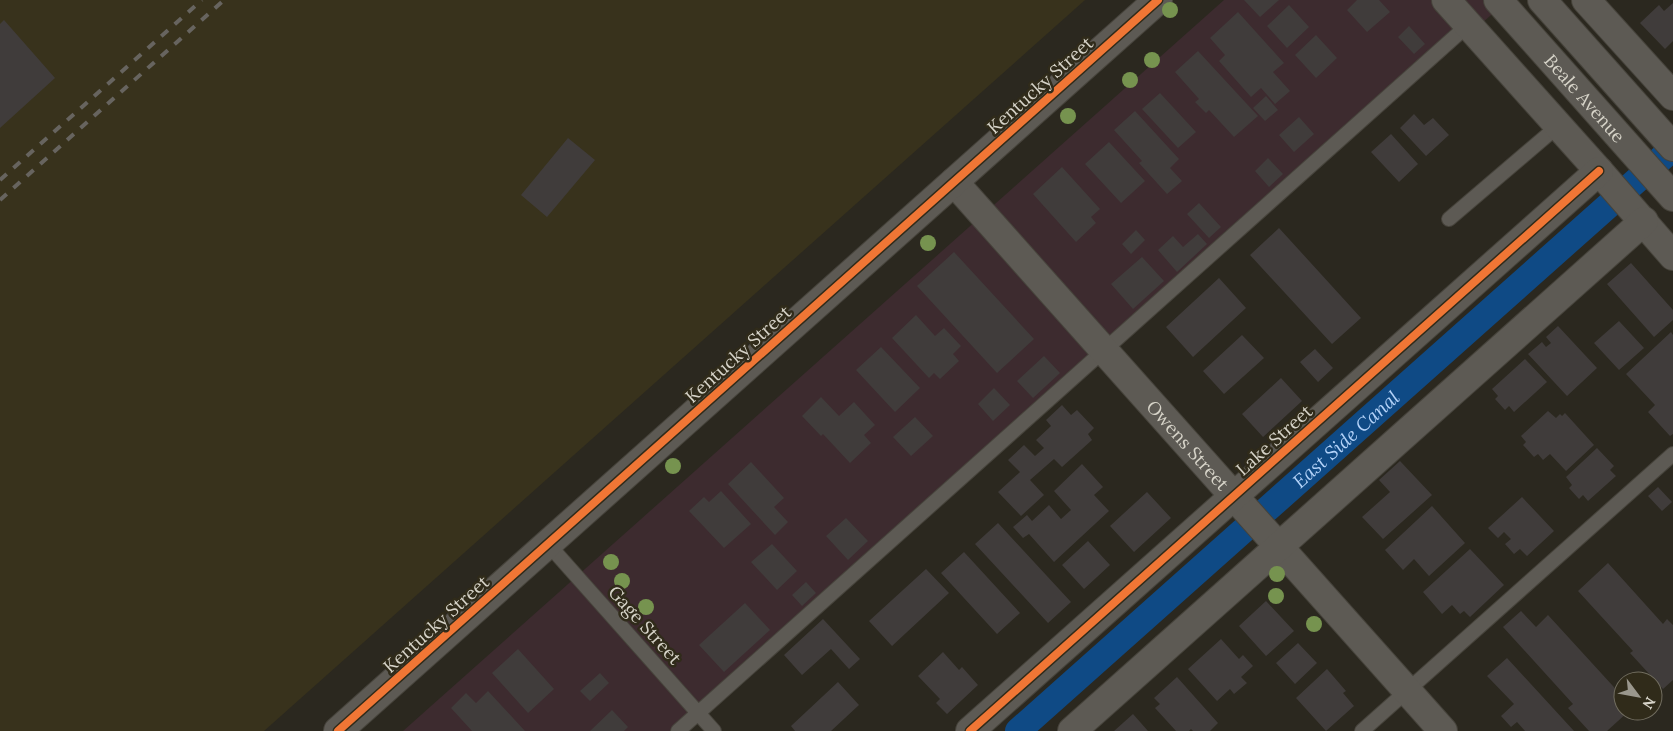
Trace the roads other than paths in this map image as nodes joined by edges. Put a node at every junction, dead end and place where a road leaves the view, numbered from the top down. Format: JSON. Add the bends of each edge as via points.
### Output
{"nodes":[{"id":1,"x":1158,"y":0,"type":"edge"},
{"id":2,"x":1446,"y":0,"type":"edge"},
{"id":3,"x":1498,"y":0,"type":"edge"},
{"id":4,"x":1542,"y":0,"type":"edge"},
{"id":5,"x":1586,"y":0,"type":"edge"},
{"id":6,"x":1468,"y":25,"type":"junction"},
{"id":7,"x":1673,"y":96,"type":"edge"},
{"id":8,"x":1558,"y":126,"type":"junction"},
{"id":9,"x":1673,"y":147,"type":"edge"},
{"id":10,"x":1599,"y":171,"type":"junction"},
{"id":11,"x":954,"y":182,"type":"junction"},
{"id":12,"x":1673,"y":197,"type":"edge"},
{"id":13,"x":1449,"y":219,"type":"dead end"},
{"id":14,"x":1644,"y":221,"type":"junction"},
{"id":15,"x":1673,"y":256,"type":"edge"},
{"id":16,"x":1103,"y":350,"type":"junction"},
{"id":17,"x":1673,"y":454,"type":"edge"},
{"id":18,"x":1233,"y":496,"type":"junction"},
{"id":19,"x":548,"y":544,"type":"junction"},
{"id":20,"x":1279,"y":547,"type":"junction"},
{"id":21,"x":1407,"y":691,"type":"junction"},
{"id":22,"x":698,"y":713,"type":"junction"},
{"id":23,"x":338,"y":731,"type":"edge"},
{"id":24,"x":678,"y":731,"type":"edge"},
{"id":25,"x":714,"y":731,"type":"edge"},
{"id":26,"x":970,"y":731,"type":"edge"},
{"id":27,"x":1072,"y":731,"type":"edge"},
{"id":28,"x":1362,"y":731,"type":"edge"},
{"id":29,"x":1443,"y":731,"type":"edge"}],
"edges":[{"from":1,"to":11,"type":"street","name":"Kentucky Street"},
{"from":2,"to":6,"type":"street"},
{"from":3,"to":12,"type":"street","name":"Beale Avenue"},
{"from":4,"to":9,"type":"street","name":"Beale Avenue"},
{"from":5,"to":7,"type":"street"},
{"from":6,"to":8,"type":"street"},
{"from":6,"to":16,"type":"lane"},
{"from":8,"to":10,"type":"street"},
{"from":8,"to":13,"type":"lane"},
{"from":10,"to":14,"type":"street"},
{"from":10,"to":18,"type":"street","name":"Lake Street"},
{"from":11,"to":16,"type":"street","name":"Owens Street"},
{"from":11,"to":19,"type":"street","name":"Kentucky Street"},
{"from":14,"to":15,"type":"street"},
{"from":14,"to":20,"type":"street"},
{"from":16,"to":18,"type":"street","name":"Owens Street"},
{"from":16,"to":22,"type":"lane"},
{"from":17,"to":21,"type":"lane"},
{"from":18,"to":20,"type":"street","name":"Owens Street"},
{"from":18,"to":26,"type":"street","name":"Lake Street"},
{"from":19,"to":22,"type":"lane","name":"Gage Street"},
{"from":19,"to":23,"type":"street","name":"Kentucky Street"},
{"from":20,"to":21,"type":"street","name":"Owens Street"},
{"from":20,"to":27,"type":"street"},
{"from":21,"to":28,"type":"lane"},
{"from":21,"to":29,"type":"street","name":"Owens Street"},
{"from":22,"to":24,"type":"lane"},
{"from":22,"to":25,"type":"lane","name":"Gage Street"}]}
